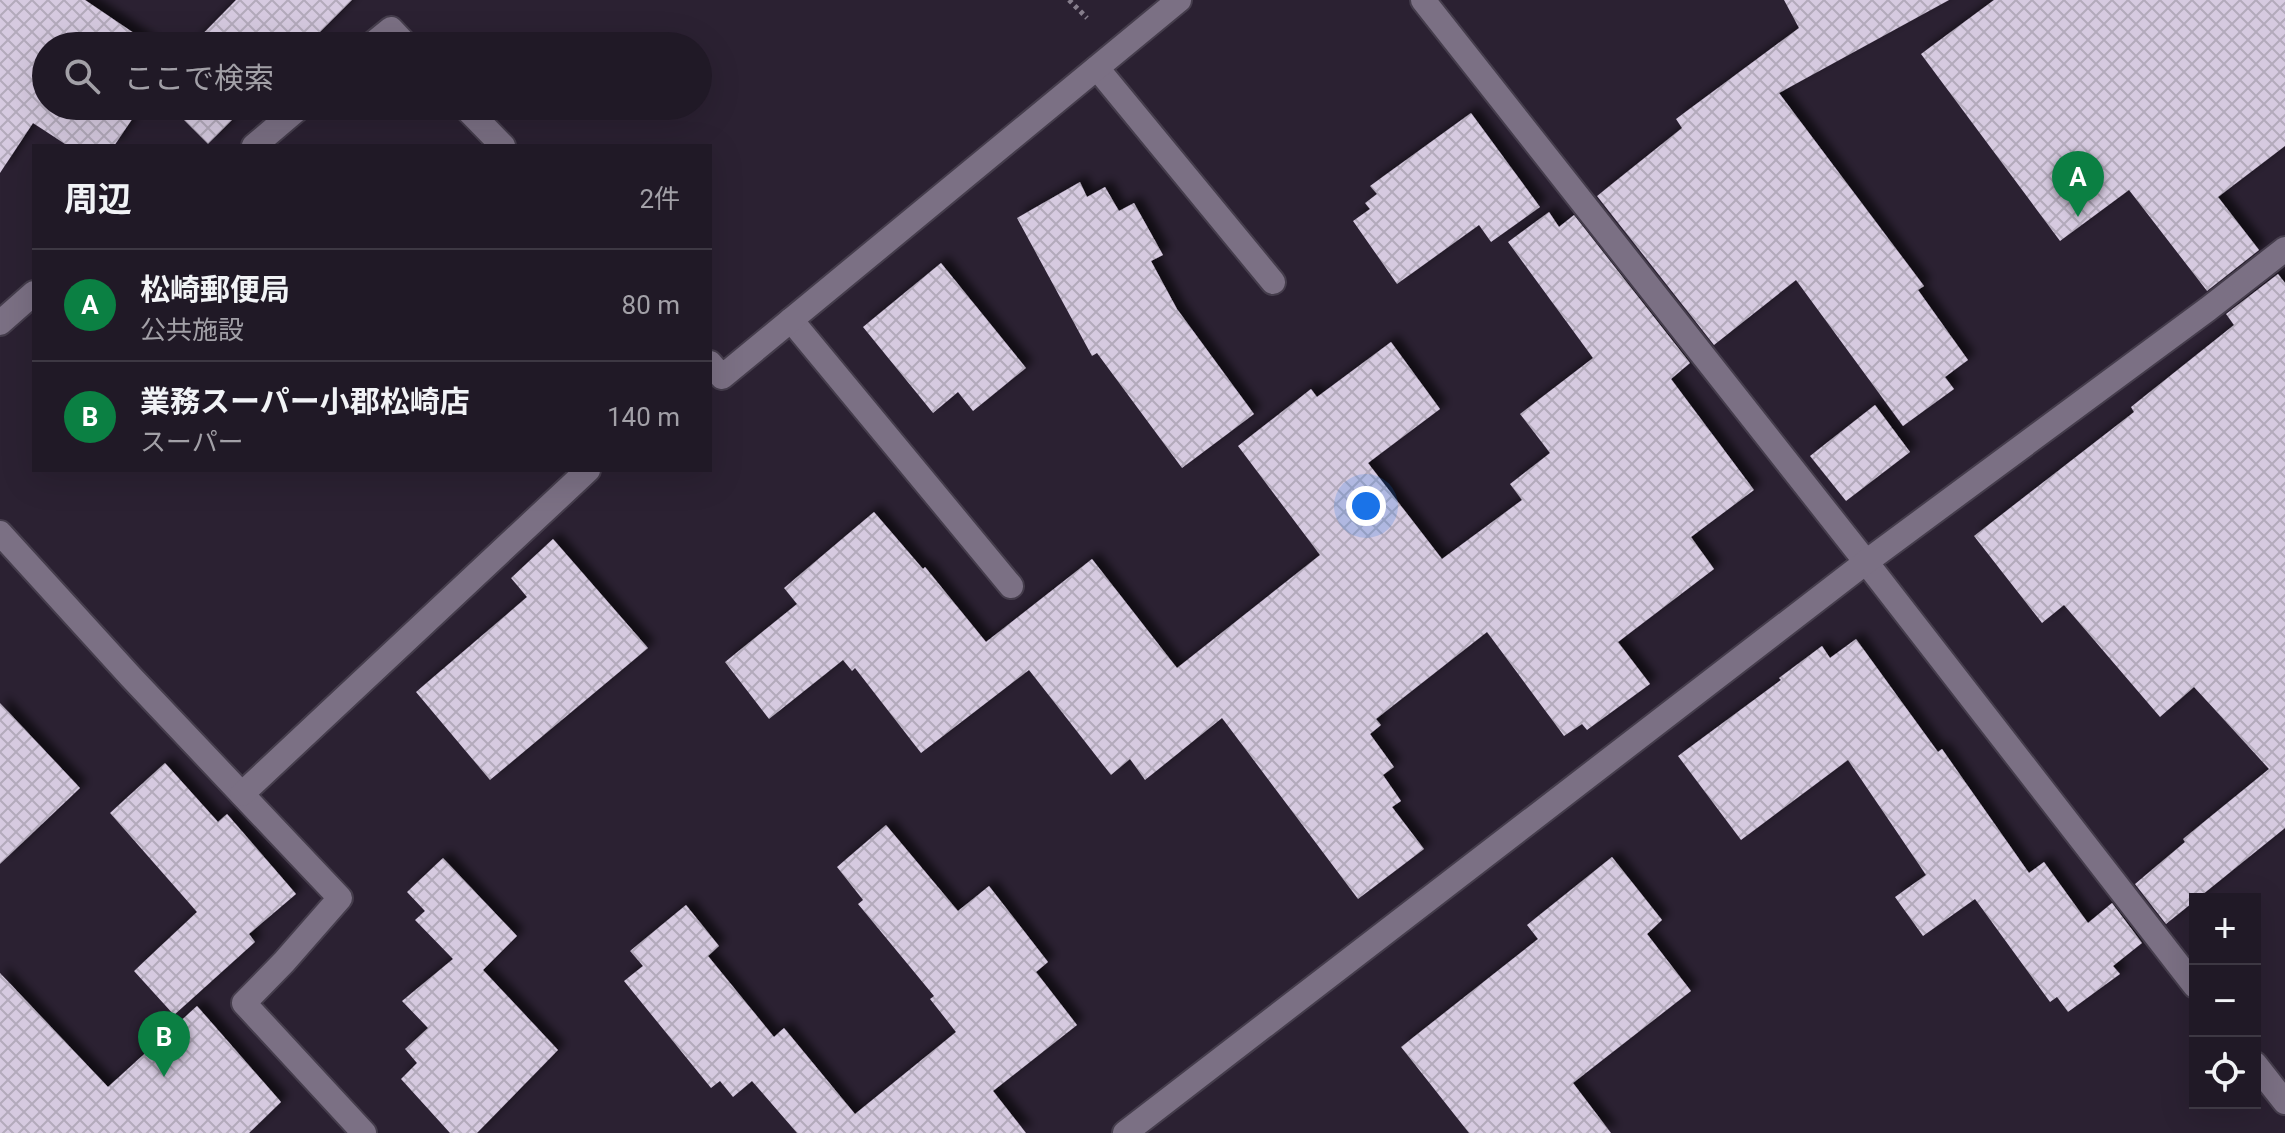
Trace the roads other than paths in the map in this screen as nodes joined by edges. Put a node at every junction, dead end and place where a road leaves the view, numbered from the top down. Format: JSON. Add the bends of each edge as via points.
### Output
{"nodes":[{"id":1,"x":1179,"y":0,"type":"edge"},
{"id":2,"x":1423,"y":0,"type":"edge"},
{"id":3,"x":1097,"y":68,"type":"junction"},
{"id":4,"x":285,"y":120,"type":"edge"},
{"id":5,"x":478,"y":120,"type":"edge"},
{"id":6,"x":256,"y":144,"type":"edge"},
{"id":7,"x":501,"y":144,"type":"edge"},
{"id":8,"x":2285,"y":249,"type":"edge"},
{"id":9,"x":1273,"y":282,"type":"dead end"},
{"id":10,"x":32,"y":295,"type":"edge"},
{"id":11,"x":791,"y":320,"type":"junction"},
{"id":12,"x":0,"y":323,"type":"edge"},
{"id":13,"x":712,"y":365,"type":"edge"},
{"id":14,"x":586,"y":472,"type":"edge"},
{"id":15,"x":0,"y":533,"type":"edge"},
{"id":16,"x":1866,"y":562,"type":"junction"},
{"id":17,"x":1011,"y":586,"type":"dead end"},
{"id":18,"x":242,"y":794,"type":"junction"},
{"id":19,"x":2189,"y":978,"type":"edge"},
{"id":20,"x":2261,"y":1072,"type":"edge"},
{"id":21,"x":2285,"y":1102,"type":"edge"},
{"id":22,"x":364,"y":1133,"type":"edge"},
{"id":23,"x":1125,"y":1133,"type":"edge"}],
"edges":[{"from":1,"to":3,"type":"street"},
{"from":2,"to":16,"type":"street"},
{"from":3,"to":9,"type":"street"},
{"from":3,"to":11,"type":"street"},
{"from":4,"to":6,"type":"street"},
{"from":5,"to":7,"type":"street"},
{"from":8,"to":16,"type":"street"},
{"from":10,"to":12,"type":"street"},
{"from":11,"to":13,"type":"street","via":[[722,377]]},
{"from":11,"to":17,"type":"street"},
{"from":14,"to":18,"type":"street"},
{"from":15,"to":18,"type":"street"},
{"from":16,"to":19,"type":"street"},
{"from":16,"to":23,"type":"street"},
{"from":18,"to":22,"type":"street","via":[[340,898],[244,1003]]},
{"from":20,"to":21,"type":"street"}]}
